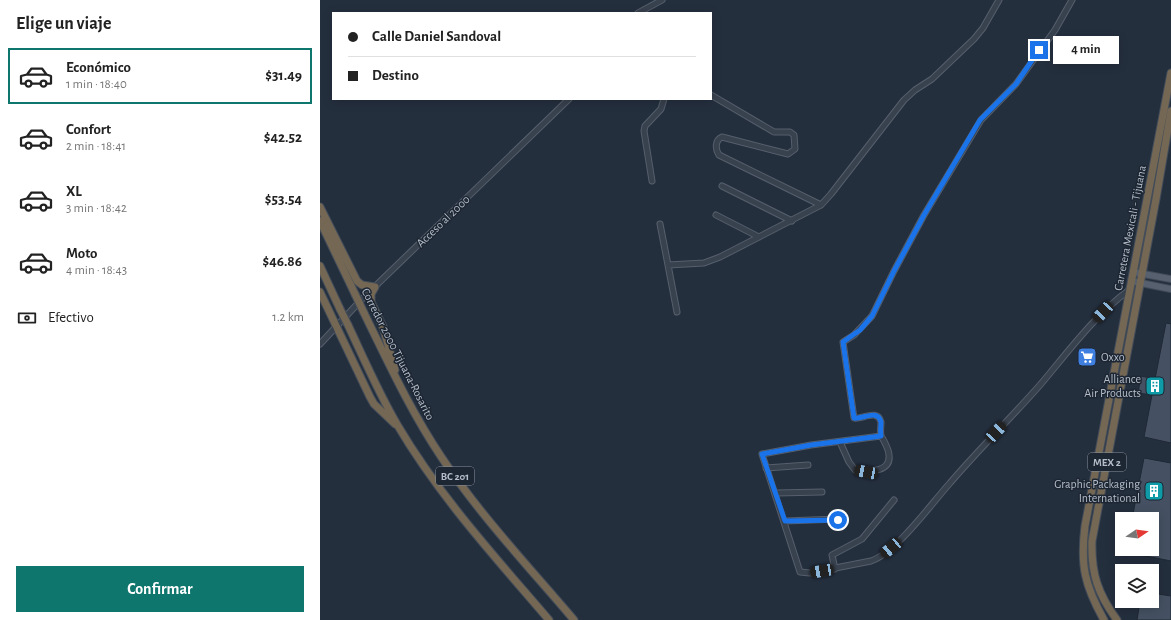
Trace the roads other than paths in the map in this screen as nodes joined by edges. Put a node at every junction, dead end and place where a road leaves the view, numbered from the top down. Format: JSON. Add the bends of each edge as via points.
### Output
{"nodes":[{"id":1,"x":662,"y":0,"type":"edge"},
{"id":2,"x":999,"y":0,"type":"edge"},
{"id":3,"x":1072,"y":0,"type":"edge"},
{"id":4,"x":640,"y":12,"type":"edge"},
{"id":5,"x":1171,"y":73,"type":"edge"},
{"id":6,"x":712,"y":96,"type":"edge"},
{"id":7,"x":568,"y":100,"type":"edge"},
{"id":8,"x":664,"y":100,"type":"edge"},
{"id":9,"x":1171,"y":111,"type":"edge"},
{"id":10,"x":652,"y":181,"type":"dead end"},
{"id":11,"x":722,"y":186,"type":"dead end"},
{"id":12,"x":821,"y":205,"type":"junction"},
{"id":13,"x":320,"y":207,"type":"edge"},
{"id":14,"x":716,"y":215,"type":"dead end"},
{"id":15,"x":320,"y":221,"type":"edge"},
{"id":16,"x":792,"y":221,"type":"junction"},
{"id":17,"x":660,"y":224,"type":"dead end"},
{"id":18,"x":759,"y":238,"type":"junction"},
{"id":19,"x":668,"y":264,"type":"junction"},
{"id":20,"x":320,"y":266,"type":"edge"},
{"id":21,"x":1133,"y":272,"type":"junction"},
{"id":22,"x":1142,"y":274,"type":"junction"},
{"id":23,"x":1171,"y":279,"type":"edge"},
{"id":24,"x":1131,"y":281,"type":"junction"},
{"id":25,"x":1140,"y":283,"type":"junction"},
{"id":26,"x":375,"y":287,"type":"junction"},
{"id":27,"x":1171,"y":289,"type":"edge"},
{"id":28,"x":1129,"y":290,"type":"junction"},
{"id":29,"x":320,"y":292,"type":"edge"},
{"id":30,"x":677,"y":312,"type":"dead end"},
{"id":31,"x":336,"y":326,"type":"junction"},
{"id":32,"x":320,"y":344,"type":"edge"},
{"id":33,"x":396,"y":378,"type":"junction"},
{"id":34,"x":398,"y":426,"type":"junction"},
{"id":35,"x":881,"y":436,"type":"junction"},
{"id":36,"x":840,"y":442,"type":"junction"},
{"id":37,"x":808,"y":465,"type":"dead end"},
{"id":38,"x":766,"y":468,"type":"junction"},
{"id":39,"x":822,"y":492,"type":"dead end"},
{"id":40,"x":776,"y":493,"type":"junction"},
{"id":41,"x":894,"y":500,"type":"dead end"},
{"id":42,"x":838,"y":520,"type":"dead end"},
{"id":43,"x":785,"y":521,"type":"junction"},
{"id":44,"x":835,"y":569,"type":"junction"},
{"id":45,"x":549,"y":620,"type":"edge"},
{"id":46,"x":574,"y":620,"type":"edge"},
{"id":47,"x":1104,"y":620,"type":"edge"},
{"id":48,"x":1117,"y":620,"type":"edge"}],
"edges":[{"from":1,"to":4,"type":"street"},
{"from":2,"to":12,"type":"street","via":[[978,34],[936,75],[904,100]]},
{"from":3,"to":35,"type":"street","via":[[1055,30],[1016,84],[980,120],[924,215],[872,316],[854,335],[843,342],[854,418],[871,414],[880,419]]},
{"from":5,"to":21,"type":"highway","name":"Carretera Mexicali - Tijuana","number":"MEX 2"},
{"from":6,"to":12,"type":"street","via":[[774,132],[790,132],[794,135],[795,149],[788,154],[722,137],[717,141],[719,155]]},
{"from":7,"to":26,"type":"street","name":"Acceso al 2000"},
{"from":8,"to":10,"type":"street","via":[[661,109],[644,131]]},
{"from":9,"to":22,"type":"highway","name":"Carretera Mexicali - Tijuana","number":"MEX 2"},
{"from":11,"to":16,"type":"street"},
{"from":12,"to":16,"type":"street"},
{"from":13,"to":26,"type":"highway","via":[[357,280],[362,285]]},
{"from":14,"to":18,"type":"street"},
{"from":15,"to":33,"type":"highway","name":"Corredor 2000 Tijuana-Rosarito","number":"BC 201","bridge":true},
{"from":16,"to":18,"type":"street"},
{"from":17,"to":19,"type":"street"},
{"from":18,"to":19,"type":"street","via":[[710,261]]},
{"from":19,"to":30,"type":"street"},
{"from":20,"to":34,"type":"highway","number":"BC 201","bridge":true},
{"from":21,"to":22,"type":"main road"},
{"from":21,"to":24,"type":"highway","name":"Carretera Mexicali - Tijuana","number":"MEX 2"},
{"from":22,"to":23,"type":"main road"},
{"from":22,"to":25,"type":"highway","name":"Carretera Mexicali - Tijuana","number":"MEX 2"},
{"from":24,"to":25,"type":"main road"},
{"from":24,"to":28,"type":"highway","name":"Carretera Mexicali - Tijuana","number":"MEX 2"},
{"from":25,"to":27,"type":"main road"},
{"from":25,"to":48,"type":"highway","name":"Carretera Mexicali - Tijuana","number":"MEX 2","via":[[1092,541],[1094,573],[1108,607]]},
{"from":26,"to":31,"type":"street","name":"Acceso al 2000"},
{"from":26,"to":33,"type":"highway","via":[[371,294],[372,302],[383,326]]},
{"from":28,"to":44,"type":"street","via":[[1110,304],[1081,335],[1039,386],[891,548],[878,558]]},
{"from":28,"to":47,"type":"highway","name":"Carretera Mexicali - Tijuana","number":"MEX 2","via":[[1083,545],[1086,581],[1092,600]]},
{"from":29,"to":31,"type":"highway"},
{"from":31,"to":32,"type":"street","name":"Acceso al 2000"},
{"from":31,"to":34,"type":"highway","via":[[370,398],[383,414]]},
{"from":33,"to":46,"type":"highway","name":"Corredor 2000 Tijuana-Rosarito","number":"BC 201","via":[[417,418],[464,488]]},
{"from":34,"to":45,"type":"highway","number":"BC 201","via":[[458,513]]},
{"from":35,"to":36,"type":"street"},
{"from":35,"to":36,"type":"street","via":[[888,450],[888,462],[874,472],[855,470]]},
{"from":36,"to":38,"type":"street","via":[[763,453]]},
{"from":37,"to":38,"type":"street"},
{"from":38,"to":40,"type":"street"},
{"from":39,"to":40,"type":"street"},
{"from":40,"to":43,"type":"street"},
{"from":41,"to":44,"type":"street","via":[[862,539],[832,555]]},
{"from":42,"to":43,"type":"street"},
{"from":43,"to":44,"type":"street","via":[[802,573]]}]}
